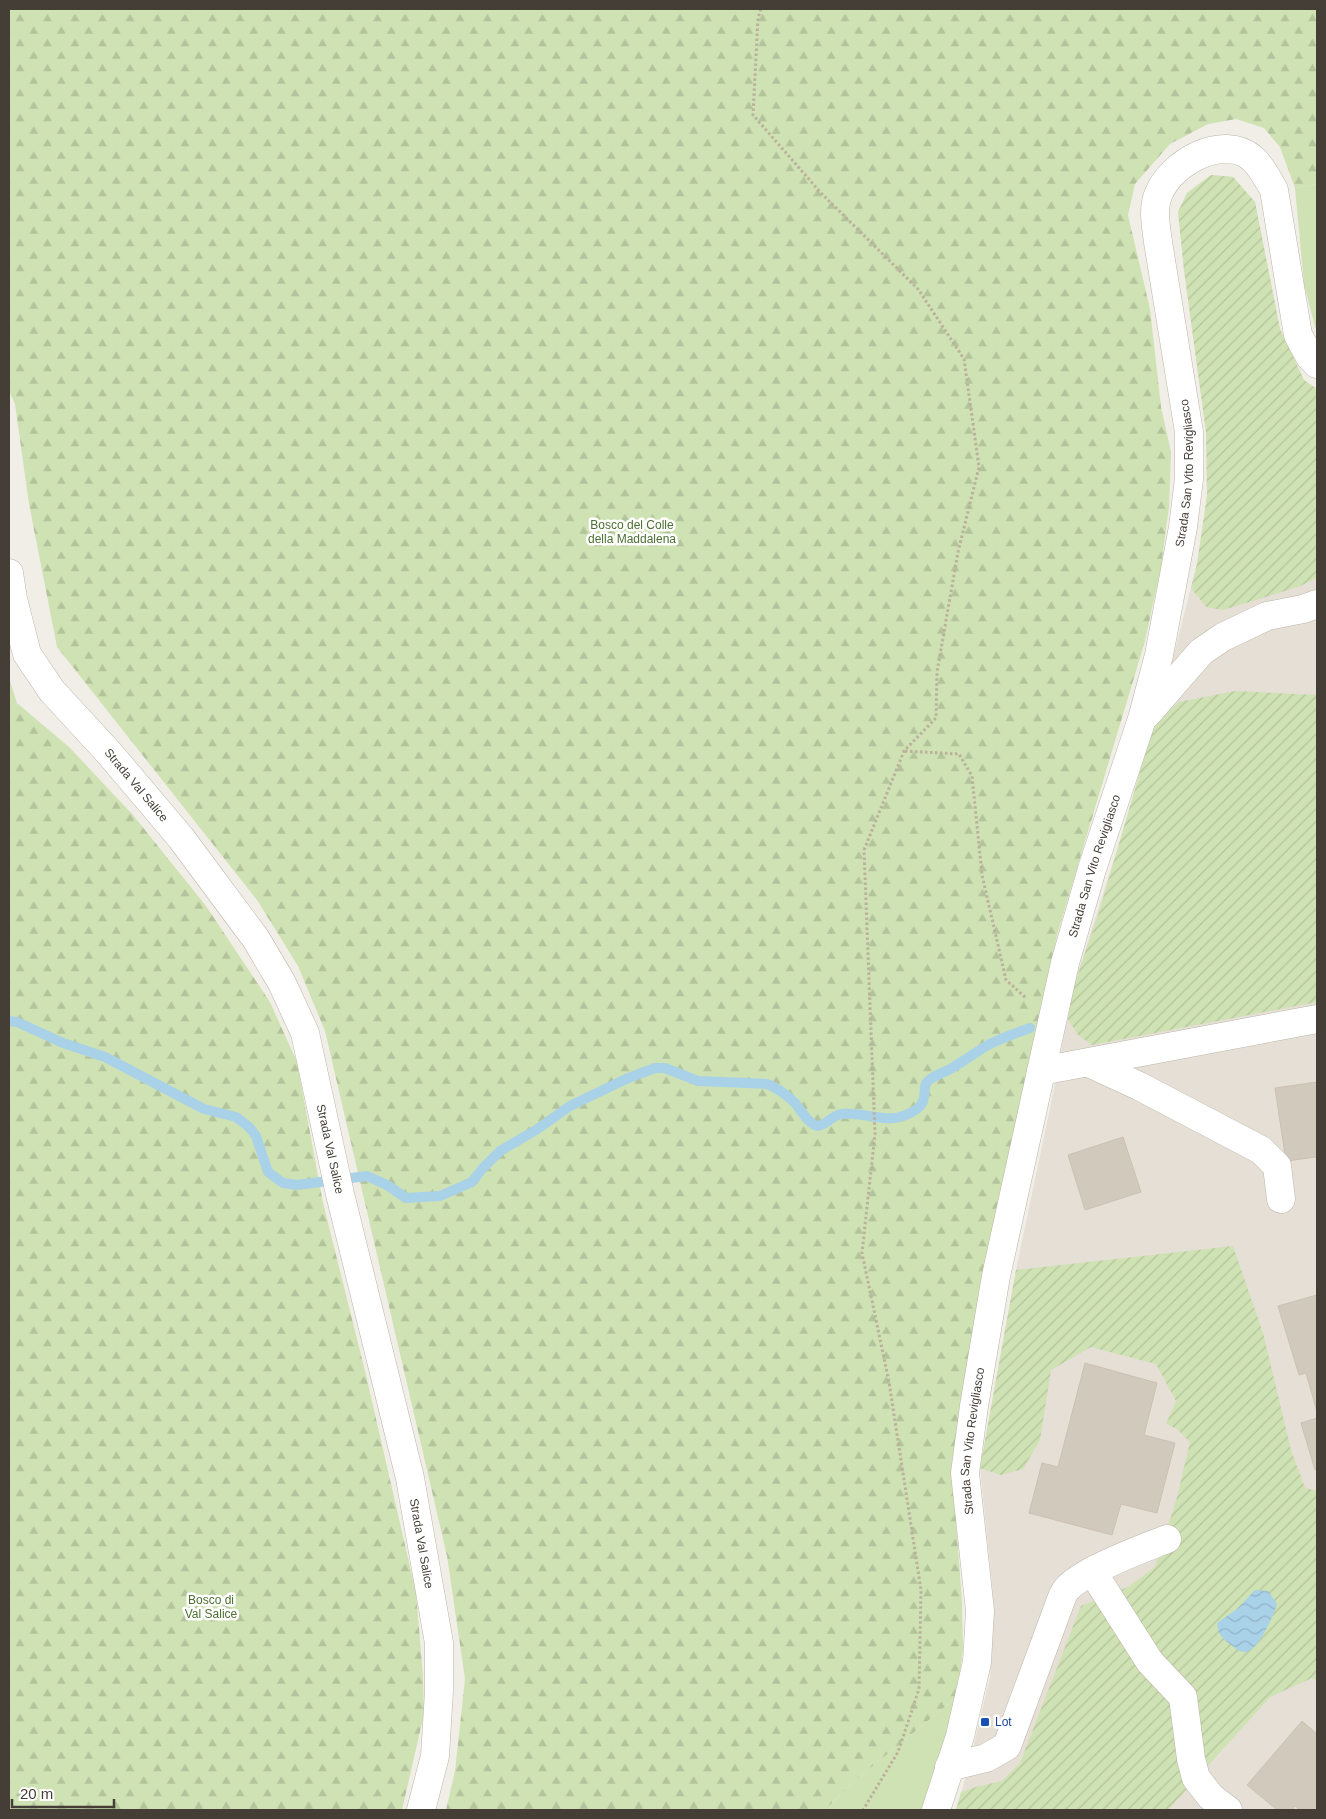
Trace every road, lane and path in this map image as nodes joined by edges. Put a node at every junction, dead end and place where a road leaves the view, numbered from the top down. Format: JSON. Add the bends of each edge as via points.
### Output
{"nodes":[{"id":1,"x":761,"y":9,"type":"edge"},
{"id":2,"x":1317,"y":364,"type":"edge"},
{"id":3,"x":9,"y":573,"type":"edge"},
{"id":4,"x":1317,"y":604,"type":"edge"},
{"id":5,"x":1142,"y":719,"type":"junction"},
{"id":6,"x":904,"y":751,"type":"junction"},
{"id":7,"x":1317,"y":1019,"type":"edge"},
{"id":8,"x":1052,"y":1020,"type":"junction"},
{"id":9,"x":1088,"y":1063,"type":"junction"},
{"id":10,"x":1041,"y":1071,"type":"junction"},
{"id":11,"x":1280,"y":1199,"type":"dead end"},
{"id":12,"x":1167,"y":1539,"type":"dead end"},
{"id":13,"x":1092,"y":1571,"type":"junction"},
{"id":14,"x":950,"y":1767,"type":"junction"},
{"id":15,"x":421,"y":1810,"type":"edge"},
{"id":16,"x":863,"y":1810,"type":"edge"},
{"id":17,"x":936,"y":1810,"type":"edge"},
{"id":18,"x":1228,"y":1810,"type":"edge"}],
"edges":[{"from":1,"to":6,"type":"path","via":[[753,115],[821,193],[918,289],[964,359],[979,467],[958,552],[937,672],[936,718]]},
{"from":2,"to":5,"type":"street","name":"Strada San Vito Revigliasco","via":[[1298,335],[1274,190],[1252,158],[1237,150],[1220,148],[1204,152],[1169,177],[1159,192],[1154,211],[1189,432],[1189,479],[1159,656]]},
{"from":3,"to":15,"type":"street","name":"Strada Val Salice","via":[[27,654],[47,684],[180,838],[256,939],[282,983],[305,1033],[340,1194],[410,1478],[438,1642],[440,1691],[435,1756]]},
{"from":4,"to":5,"type":"street","via":[[1267,616],[1223,637],[1202,652]]},
{"from":5,"to":8,"type":"street","name":"Strada San Vito Revigliasco","via":[[1092,869]]},
{"from":6,"to":8,"type":"path","via":[[959,754],[972,776],[982,875],[1006,980]]},
{"from":6,"to":16,"type":"path","via":[[864,850],[875,1134],[862,1253],[889,1382],[921,1590],[920,1670],[919,1689],[898,1752]]},
{"from":7,"to":9,"type":"street"},
{"from":8,"to":10,"type":"street","name":"Strada San Vito Revigliasco"},
{"from":9,"to":10,"type":"street"},
{"from":9,"to":11,"type":"street","via":[[1261,1150],[1277,1166]]},
{"from":10,"to":14,"type":"street","name":"Strada San Vito Revigliasco","via":[[996,1276],[972,1415],[965,1473],[980,1611],[977,1662]]},
{"from":12,"to":13,"type":"street"},
{"from":13,"to":14,"type":"street","via":[[1066,1590],[1007,1746],[986,1758]]},
{"from":13,"to":18,"type":"street","via":[[1150,1662],[1183,1697],[1196,1778],[1211,1798]]},
{"from":14,"to":17,"type":"street","name":"Strada San Vito Revigliasco"}]}
